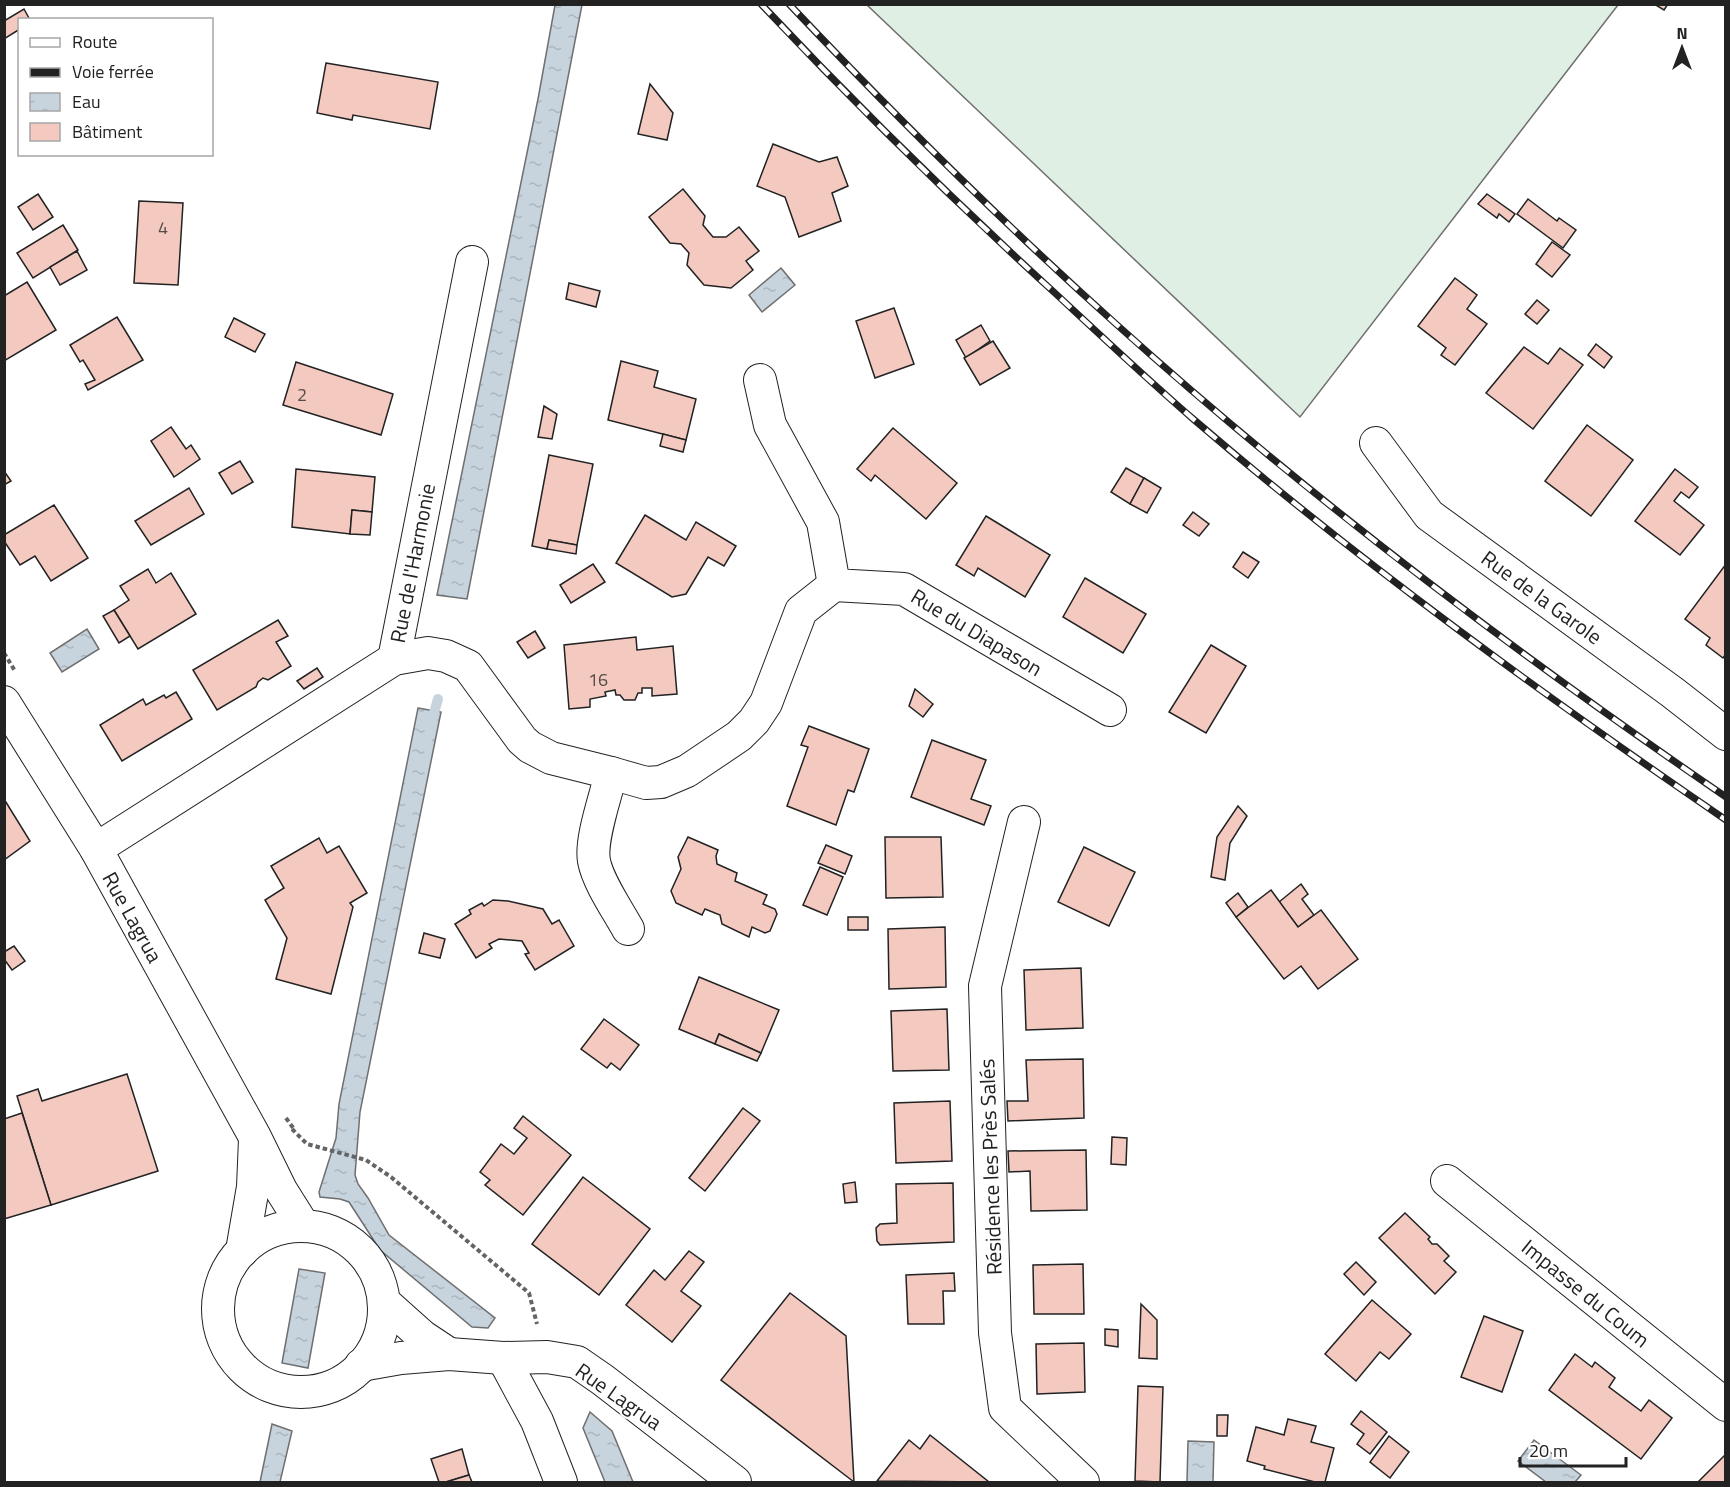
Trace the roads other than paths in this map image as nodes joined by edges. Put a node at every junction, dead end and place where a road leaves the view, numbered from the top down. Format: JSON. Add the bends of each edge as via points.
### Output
{"nodes":[{"id":1,"x":472,"y":262,"type":"dead end"},
{"id":2,"x":760,"y":380,"type":"dead end"},
{"id":3,"x":1376,"y":443,"type":"dead end"},
{"id":4,"x":834,"y":585,"type":"junction"},
{"id":5,"x":393,"y":659,"type":"junction"},
{"id":6,"x":4,"y":702,"type":"edge"},
{"id":7,"x":1110,"y":711,"type":"dead end"},
{"id":8,"x":1725,"y":734,"type":"edge"},
{"id":9,"x":611,"y":773,"type":"junction"},
{"id":10,"x":1024,"y":822,"type":"dead end"},
{"id":11,"x":96,"y":849,"type":"junction"},
{"id":12,"x":628,"y":929,"type":"dead end"},
{"id":13,"x":255,"y":1137,"type":"junction"},
{"id":14,"x":1447,"y":1181,"type":"dead end"},
{"id":15,"x":303,"y":1226,"type":"junction"},
{"id":16,"x":242,"y":1251,"type":"junction"},
{"id":17,"x":384,"y":1302,"type":"junction"},
{"id":18,"x":449,"y":1354,"type":"junction"},
{"id":19,"x":503,"y":1358,"type":"junction"},
{"id":20,"x":361,"y":1365,"type":"junction"},
{"id":21,"x":1725,"y":1405,"type":"edge"},
{"id":22,"x":561,"y":1482,"type":"edge"},
{"id":23,"x":735,"y":1482,"type":"edge"},
{"id":24,"x":1083,"y":1482,"type":"edge"}],
"edges":[{"from":1,"to":5,"type":"street","name":"Rue de l'Harmonie"},
{"from":2,"to":4,"type":"street","via":[[770,425],[823,522]]},
{"from":3,"to":8,"type":"street","name":"Rue de la Garole","via":[[1429,515]]},
{"from":4,"to":7,"type":"street","name":"Rue du Diapason","via":[[904,589]]},
{"from":4,"to":9,"type":"street","via":[[801,610],[766,703],[739,736],[687,771],[661,782],[646,783]]},
{"from":5,"to":9,"type":"street","via":[[428,653],[468,666],[530,747],[551,758]]},
{"from":5,"to":11,"type":"street","name":"Rue de l'Harmonie"},
{"from":6,"to":11,"type":"street","name":"Rue Lagrua"},
{"from":9,"to":12,"type":"street","via":[[594,861]]},
{"from":10,"to":24,"type":"street","name":"Résidence les Près Salés","via":[[985,986],[994,1333],[1005,1408]]},
{"from":11,"to":13,"type":"street","name":"Rue Lagrua"},
{"from":13,"to":15,"type":"street","name":"Rue Lagrua"},
{"from":13,"to":16,"type":"street","via":[[253,1187]]},
{"from":14,"to":21,"type":"street","name":"Impasse du Coum"},
{"from":15,"to":16,"type":"street","via":[[280,1228],[255,1239]]},
{"from":15,"to":17,"type":"street","via":[[339,1235],[363,1254],[380,1282]]},
{"from":16,"to":20,"type":"street","via":[[224,1275],[217,1306],[221,1336],[234,1361],[261,1384],[277,1390],[314,1392],[350,1378]]},
{"from":17,"to":18,"type":"street","name":"Rue Lagrua"},
{"from":17,"to":20,"type":"street","via":[[381,1332],[375,1348]]},
{"from":18,"to":19,"type":"street","name":"Rue Lagrua"},
{"from":18,"to":20,"type":"street","name":"Rue Lagrua"},
{"from":19,"to":22,"type":"street","via":[[537,1421]]},
{"from":19,"to":23,"type":"street","name":"Rue Lagrua","via":[[547,1357],[577,1362]]}]}
